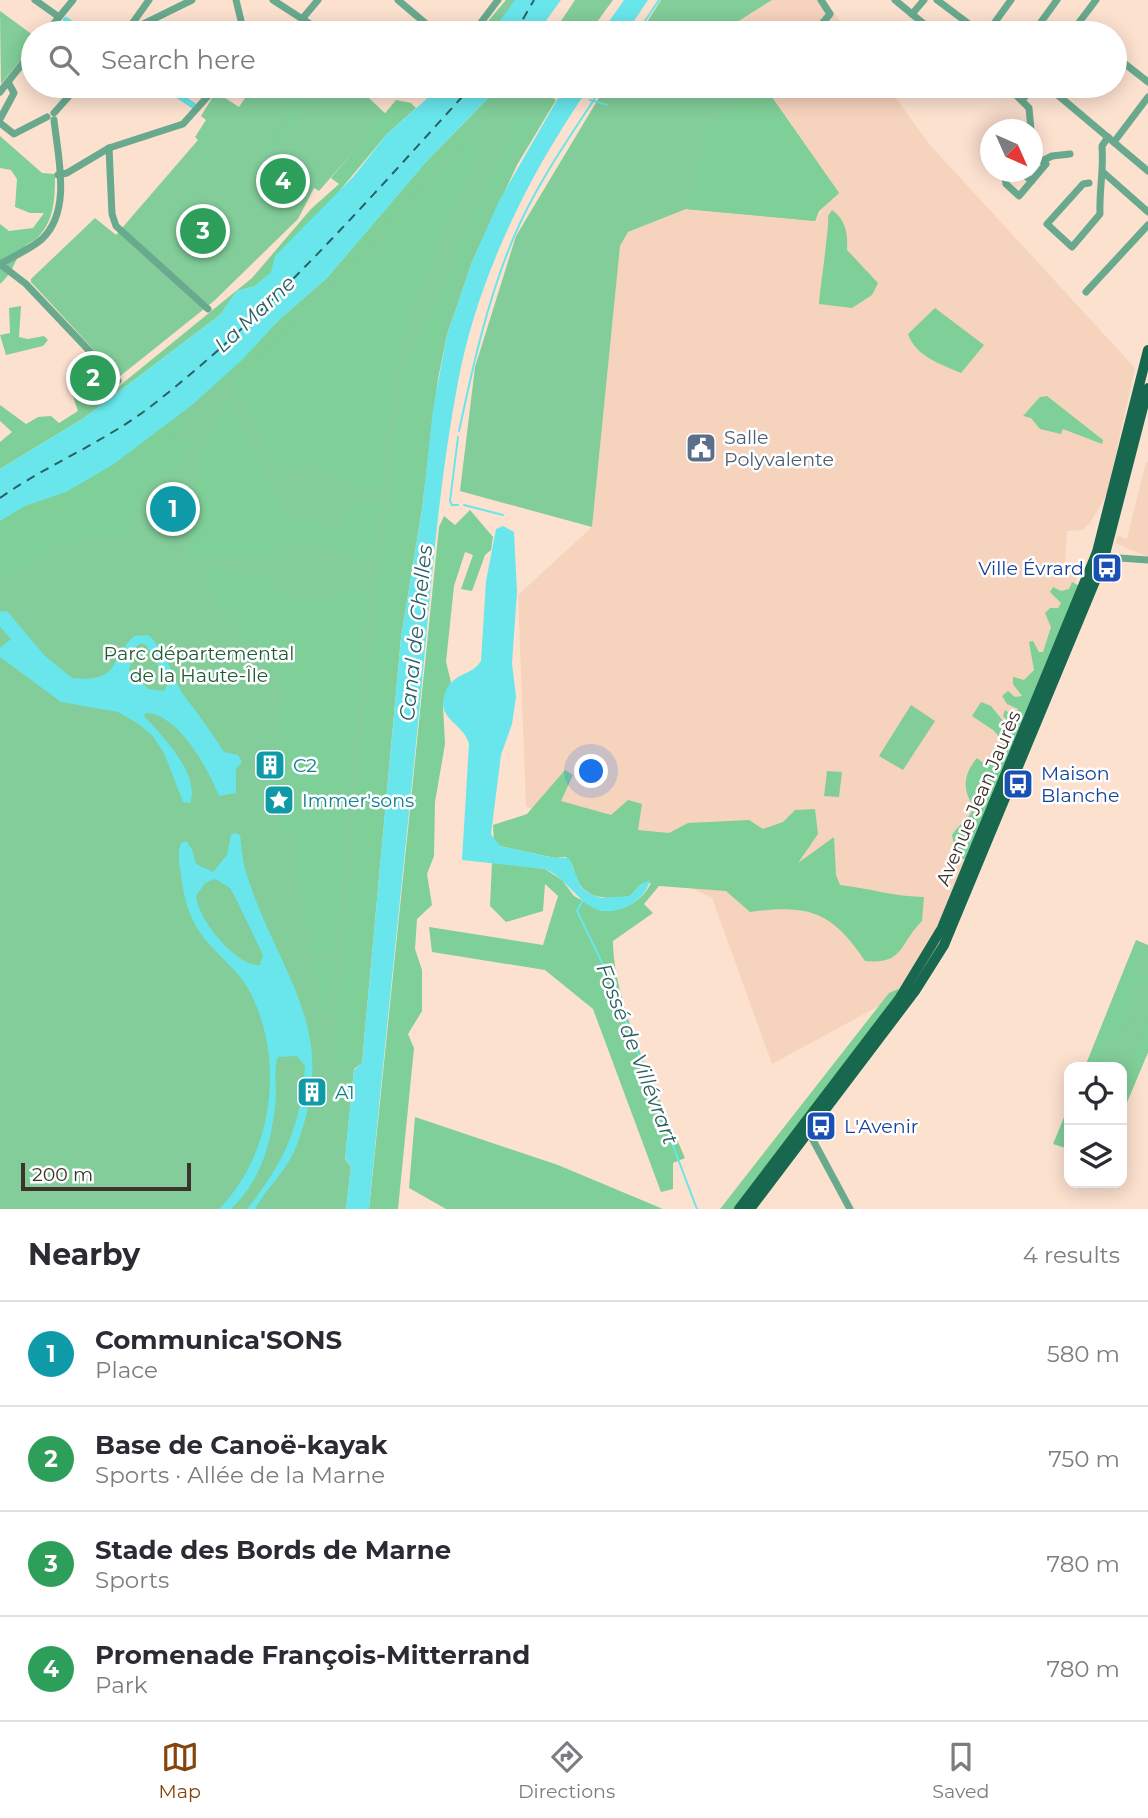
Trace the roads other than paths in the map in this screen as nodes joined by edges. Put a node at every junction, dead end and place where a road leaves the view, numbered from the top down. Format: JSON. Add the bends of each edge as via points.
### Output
{"nodes":[{"id":1,"x":35,"y":0,"type":"edge"},
{"id":2,"x":73,"y":0,"type":"edge"},
{"id":3,"x":149,"y":0,"type":"edge"},
{"id":4,"x":192,"y":0,"type":"edge"},
{"id":5,"x":236,"y":0,"type":"edge"},
{"id":6,"x":273,"y":0,"type":"edge"},
{"id":7,"x":318,"y":0,"type":"edge"},
{"id":8,"x":398,"y":0,"type":"edge"},
{"id":9,"x":499,"y":0,"type":"edge"},
{"id":10,"x":821,"y":0,"type":"edge"},
{"id":11,"x":895,"y":0,"type":"edge"},
{"id":12,"x":924,"y":0,"type":"edge"},
{"id":13,"x":937,"y":0,"type":"edge"},
{"id":14,"x":1011,"y":0,"type":"edge"},
{"id":15,"x":1057,"y":0,"type":"edge"},
{"id":16,"x":1096,"y":0,"type":"edge"},
{"id":17,"x":141,"y":14,"type":"junction"},
{"id":18,"x":912,"y":14,"type":"junction"},
{"id":19,"x":59,"y":16,"type":"junction"},
{"id":20,"x":302,"y":19,"type":"junction"},
{"id":21,"x":55,"y":21,"type":"edge"},
{"id":22,"x":135,"y":21,"type":"edge"},
{"id":23,"x":147,"y":21,"type":"joint"},
{"id":24,"x":241,"y":21,"type":"edge"},
{"id":25,"x":305,"y":21,"type":"edge"},
{"id":26,"x":423,"y":21,"type":"edge"},
{"id":27,"x":482,"y":21,"type":"edge"},
{"id":28,"x":824,"y":21,"type":"edge"},
{"id":29,"x":920,"y":21,"type":"edge"},
{"id":30,"x":965,"y":21,"type":"edge"},
{"id":31,"x":996,"y":21,"type":"edge"},
{"id":32,"x":1042,"y":21,"type":"edge"},
{"id":33,"x":1080,"y":21,"type":"edge"},
{"id":34,"x":21,"y":65,"type":"edge"},
{"id":35,"x":1127,"y":65,"type":"edge"},
{"id":36,"x":8,"y":82,"type":"junction"},
{"id":37,"x":1148,"y":82,"type":"edge"},
{"id":38,"x":0,"y":92,"type":"edge"},
{"id":39,"x":1148,"y":97,"type":"edge"},
{"id":40,"x":68,"y":98,"type":"edge"},
{"id":41,"x":206,"y":98,"type":"edge"},
{"id":42,"x":1061,"y":98,"type":"edge"},
{"id":43,"x":1023,"y":99,"type":"edge"},
{"id":44,"x":52,"y":116,"type":"junction"},
{"id":45,"x":1030,"y":119,"type":"edge"},
{"id":46,"x":0,"y":121,"type":"edge"},
{"id":47,"x":1111,"y":140,"type":"junction"},
{"id":48,"x":109,"y":148,"type":"junction"},
{"id":49,"x":1070,"y":154,"type":"dead end"},
{"id":50,"x":1043,"y":160,"type":"edge"},
{"id":51,"x":1148,"y":171,"type":"edge"},
{"id":52,"x":1104,"y":173,"type":"junction"},
{"id":53,"x":58,"y":175,"type":"junction"},
{"id":54,"x":1094,"y":183,"type":"junction"},
{"id":55,"x":1148,"y":212,"type":"edge"},
{"id":56,"x":1148,"y":225,"type":"edge"},
{"id":57,"x":0,"y":264,"type":"edge"},
{"id":58,"x":1086,"y":292,"type":"dead end"},
{"id":59,"x":208,"y":309,"type":"dead end"},
{"id":60,"x":1148,"y":350,"type":"edge"},
{"id":61,"x":118,"y":381,"type":"dead end"},
{"id":62,"x":1148,"y":388,"type":"edge"},
{"id":63,"x":1105,"y":557,"type":"junction"},
{"id":64,"x":1148,"y":560,"type":"edge"},
{"id":65,"x":845,"y":1070,"type":"junction"},
{"id":66,"x":807,"y":1134,"type":"junction"},
{"id":67,"x":739,"y":1209,"type":"edge"},
{"id":68,"x":750,"y":1209,"type":"edge"},
{"id":69,"x":850,"y":1209,"type":"edge"}],
"edges":[{"from":1,"to":19,"type":"street"},
{"from":2,"to":19,"type":"street"},
{"from":3,"to":17,"type":"street"},
{"from":4,"to":23,"type":"street"},
{"from":5,"to":24,"type":"street"},
{"from":6,"to":20,"type":"street"},
{"from":7,"to":20,"type":"street"},
{"from":8,"to":26,"type":"street"},
{"from":9,"to":27,"type":"street"},
{"from":10,"to":28,"type":"street","via":[[830,13]]},
{"from":11,"to":18,"type":"street"},
{"from":12,"to":18,"type":"street"},
{"from":13,"to":30,"type":"street"},
{"from":14,"to":31,"type":"street"},
{"from":15,"to":32,"type":"street"},
{"from":16,"to":33,"type":"street"},
{"from":17,"to":22,"type":"street"},
{"from":17,"to":23,"type":"street"},
{"from":18,"to":29,"type":"street"},
{"from":19,"to":21,"type":"street"},
{"from":20,"to":25,"type":"street"},
{"from":34,"to":36,"type":"street"},
{"from":35,"to":37,"type":"street"},
{"from":36,"to":38,"type":"street"},
{"from":36,"to":46,"type":"street","via":[[14,93]]},
{"from":39,"to":47,"type":"street"},
{"from":40,"to":44,"type":"street"},
{"from":41,"to":48,"type":"street","via":[[183,124]]},
{"from":42,"to":47,"type":"street"},
{"from":43,"to":45,"type":"street"},
{"from":44,"to":46,"type":"street","via":[[13,134]]},
{"from":44,"to":53,"type":"street"},
{"from":47,"to":51,"type":"street"},
{"from":47,"to":52,"type":"street","via":[[1102,146]]},
{"from":48,"to":53,"type":"street"},
{"from":48,"to":59,"type":"street","via":[[112,214],[117,226]]},
{"from":49,"to":50,"type":"street"},
{"from":52,"to":54,"type":"street"},
{"from":52,"to":55,"type":"street"},
{"from":53,"to":57,"type":"street","via":[[60,206],[49,232]]},
{"from":54,"to":54,"type":"street","via":[[1083,184],[1047,224],[1072,247],[1100,214]]},
{"from":56,"to":58,"type":"street"},
{"from":57,"to":61,"type":"street","via":[[26,284]]},
{"from":60,"to":65,"type":"main road","name":"Avenue Jean Jaurès","via":[[1097,552],[993,808],[931,950]]},
{"from":62,"to":63,"type":"main road","name":"Avenue Jean Jaurès"},
{"from":63,"to":64,"type":"street"},
{"from":63,"to":66,"type":"main road","name":"Avenue Jean Jaurès","via":[[944,945],[915,991]]},
{"from":65,"to":66,"type":"street","via":[[807,1126]]},
{"from":65,"to":67,"type":"main road","name":"Avenue Jean Jaurès"},
{"from":66,"to":68,"type":"main road","name":"Avenue Jean Jaurès"},
{"from":66,"to":69,"type":"street"}]}
